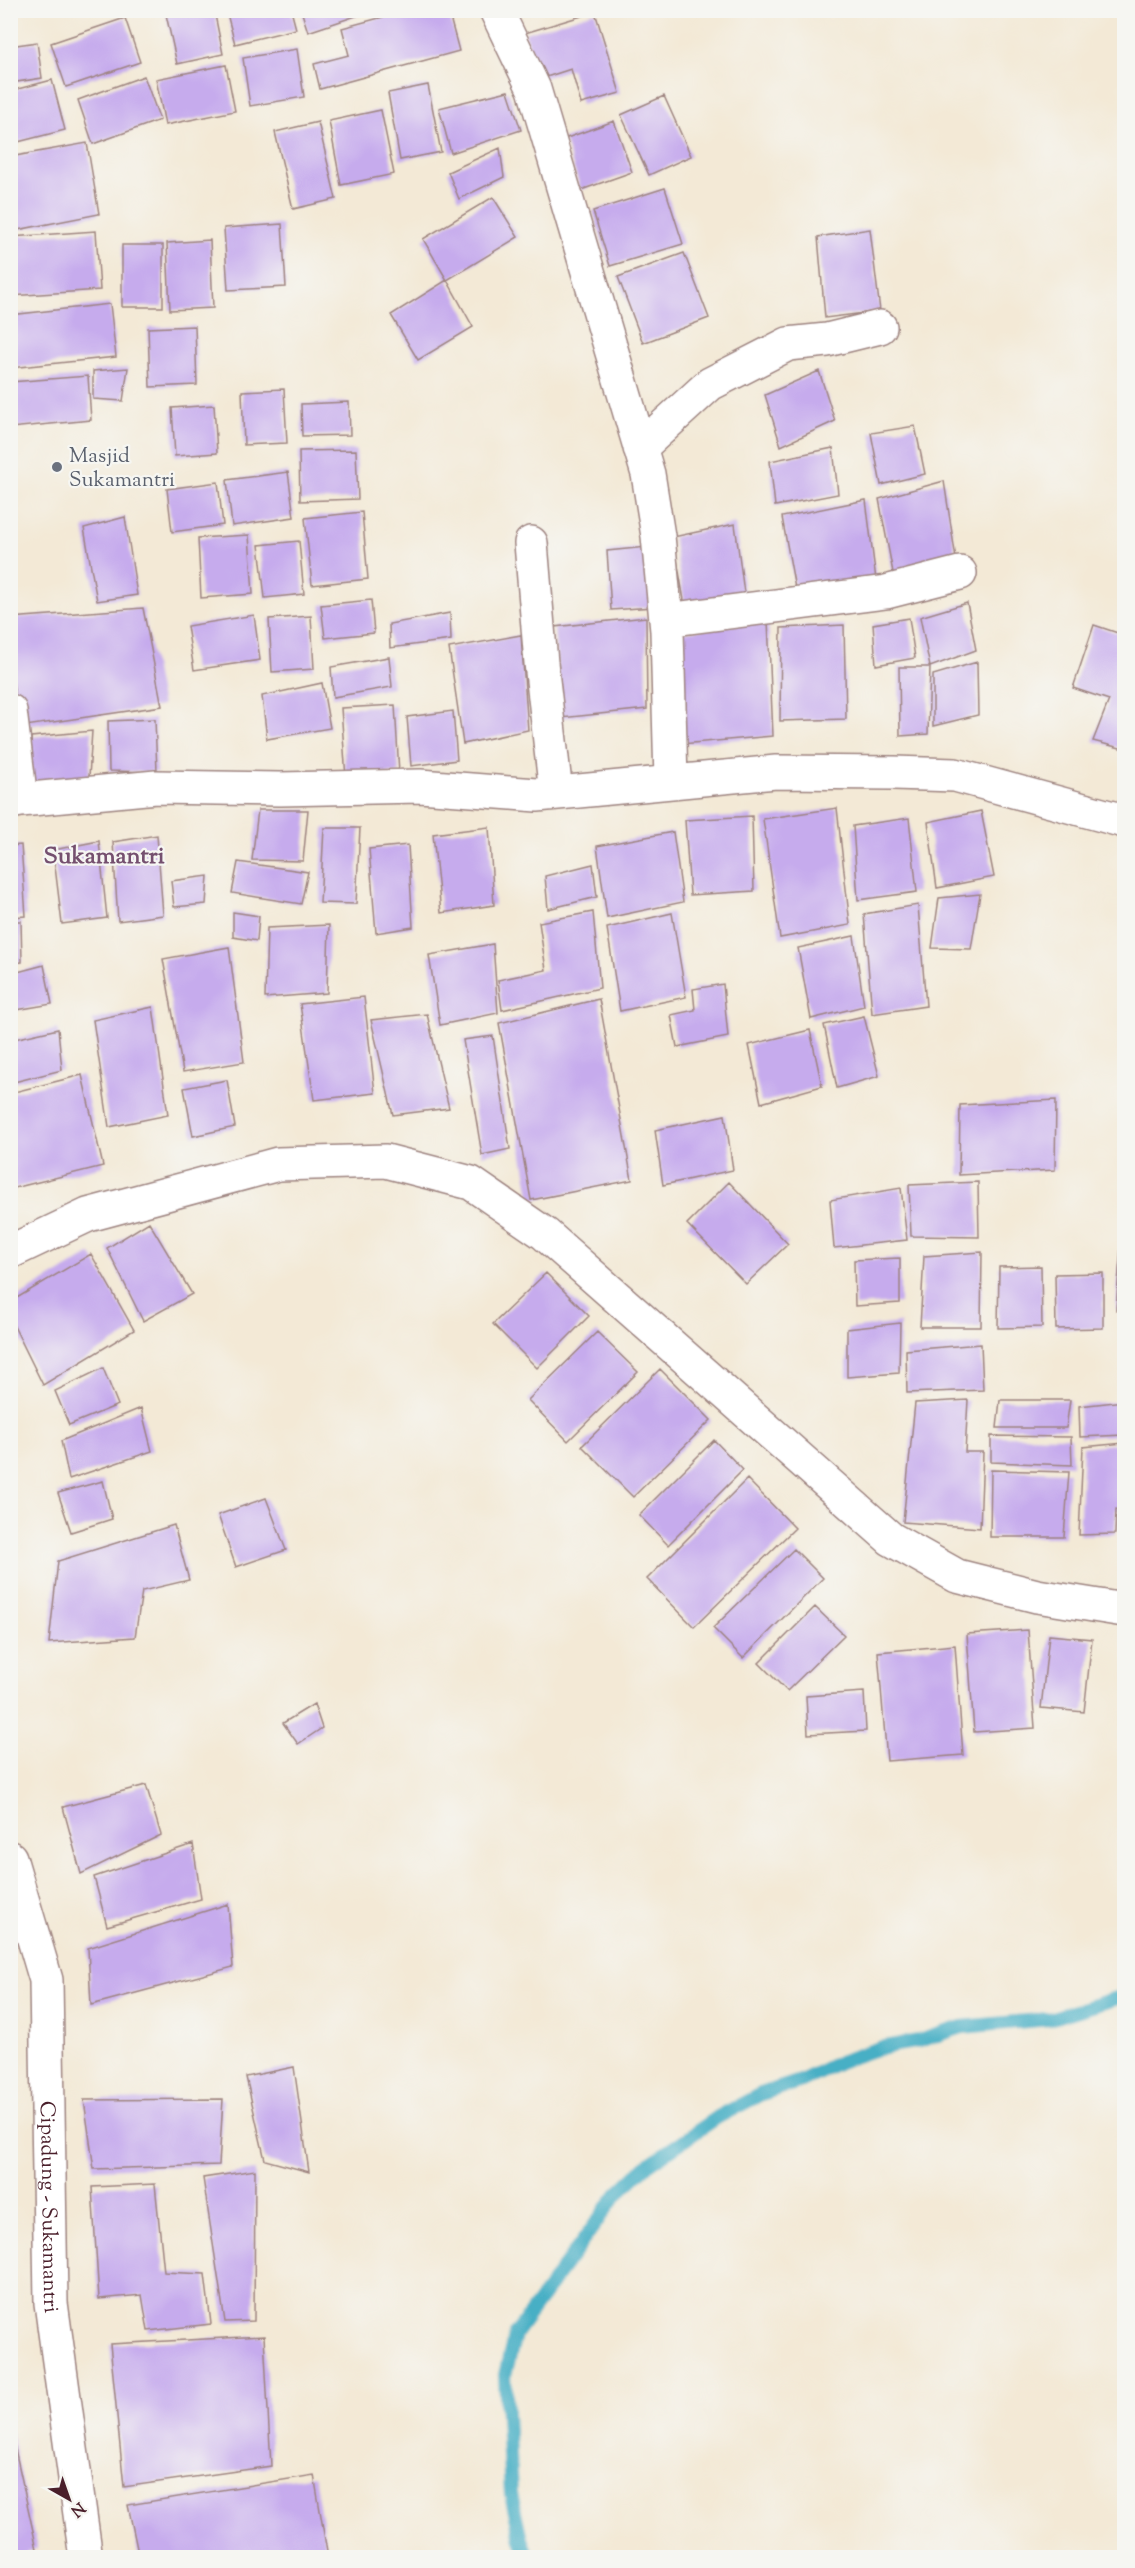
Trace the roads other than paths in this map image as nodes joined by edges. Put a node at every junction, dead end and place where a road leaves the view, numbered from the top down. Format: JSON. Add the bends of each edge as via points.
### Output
{"nodes":[{"id":1,"x":496,"y":10,"type":"edge"},
{"id":2,"x":880,"y":327,"type":"dead end"},
{"id":3,"x":640,"y":448,"type":"junction"},
{"id":4,"x":531,"y":543,"type":"dead end"},
{"id":5,"x":960,"y":573,"type":"dead end"},
{"id":6,"x":666,"y":620,"type":"junction"},
{"id":7,"x":10,"y":711,"type":"edge"},
{"id":8,"x":671,"y":781,"type":"junction"},
{"id":9,"x":556,"y":792,"type":"junction"},
{"id":10,"x":16,"y":801,"type":"edge"},
{"id":11,"x":1125,"y":821,"type":"edge"},
{"id":12,"x":10,"y":1252,"type":"edge"},
{"id":13,"x":1125,"y":1610,"type":"edge"},
{"id":14,"x":10,"y":1858,"type":"edge"},
{"id":15,"x":86,"y":2558,"type":"edge"}],
"edges":[{"from":1,"to":3,"type":"street","via":[[534,89]]},
{"from":2,"to":3,"type":"street","via":[[827,340],[788,344],[710,384]]},
{"from":3,"to":6,"type":"street","via":[[656,526]]},
{"from":4,"to":9,"type":"street"},
{"from":5,"to":6,"type":"street","via":[[886,592]]},
{"from":6,"to":8,"type":"street"},
{"from":7,"to":10,"type":"street"},
{"from":8,"to":9,"type":"street"},
{"from":8,"to":11,"type":"street","via":[[776,772],[955,775]]},
{"from":9,"to":10,"type":"street","via":[[537,795],[420,786],[156,787]]},
{"from":12,"to":13,"type":"street","via":[[88,1215],[278,1164],[386,1161],[471,1183],[545,1234],[891,1539],[957,1576],[1037,1596]]},
{"from":14,"to":15,"type":"street","name":"Cipadung - Sukamantri","via":[[46,1980],[51,2302]]}]}
